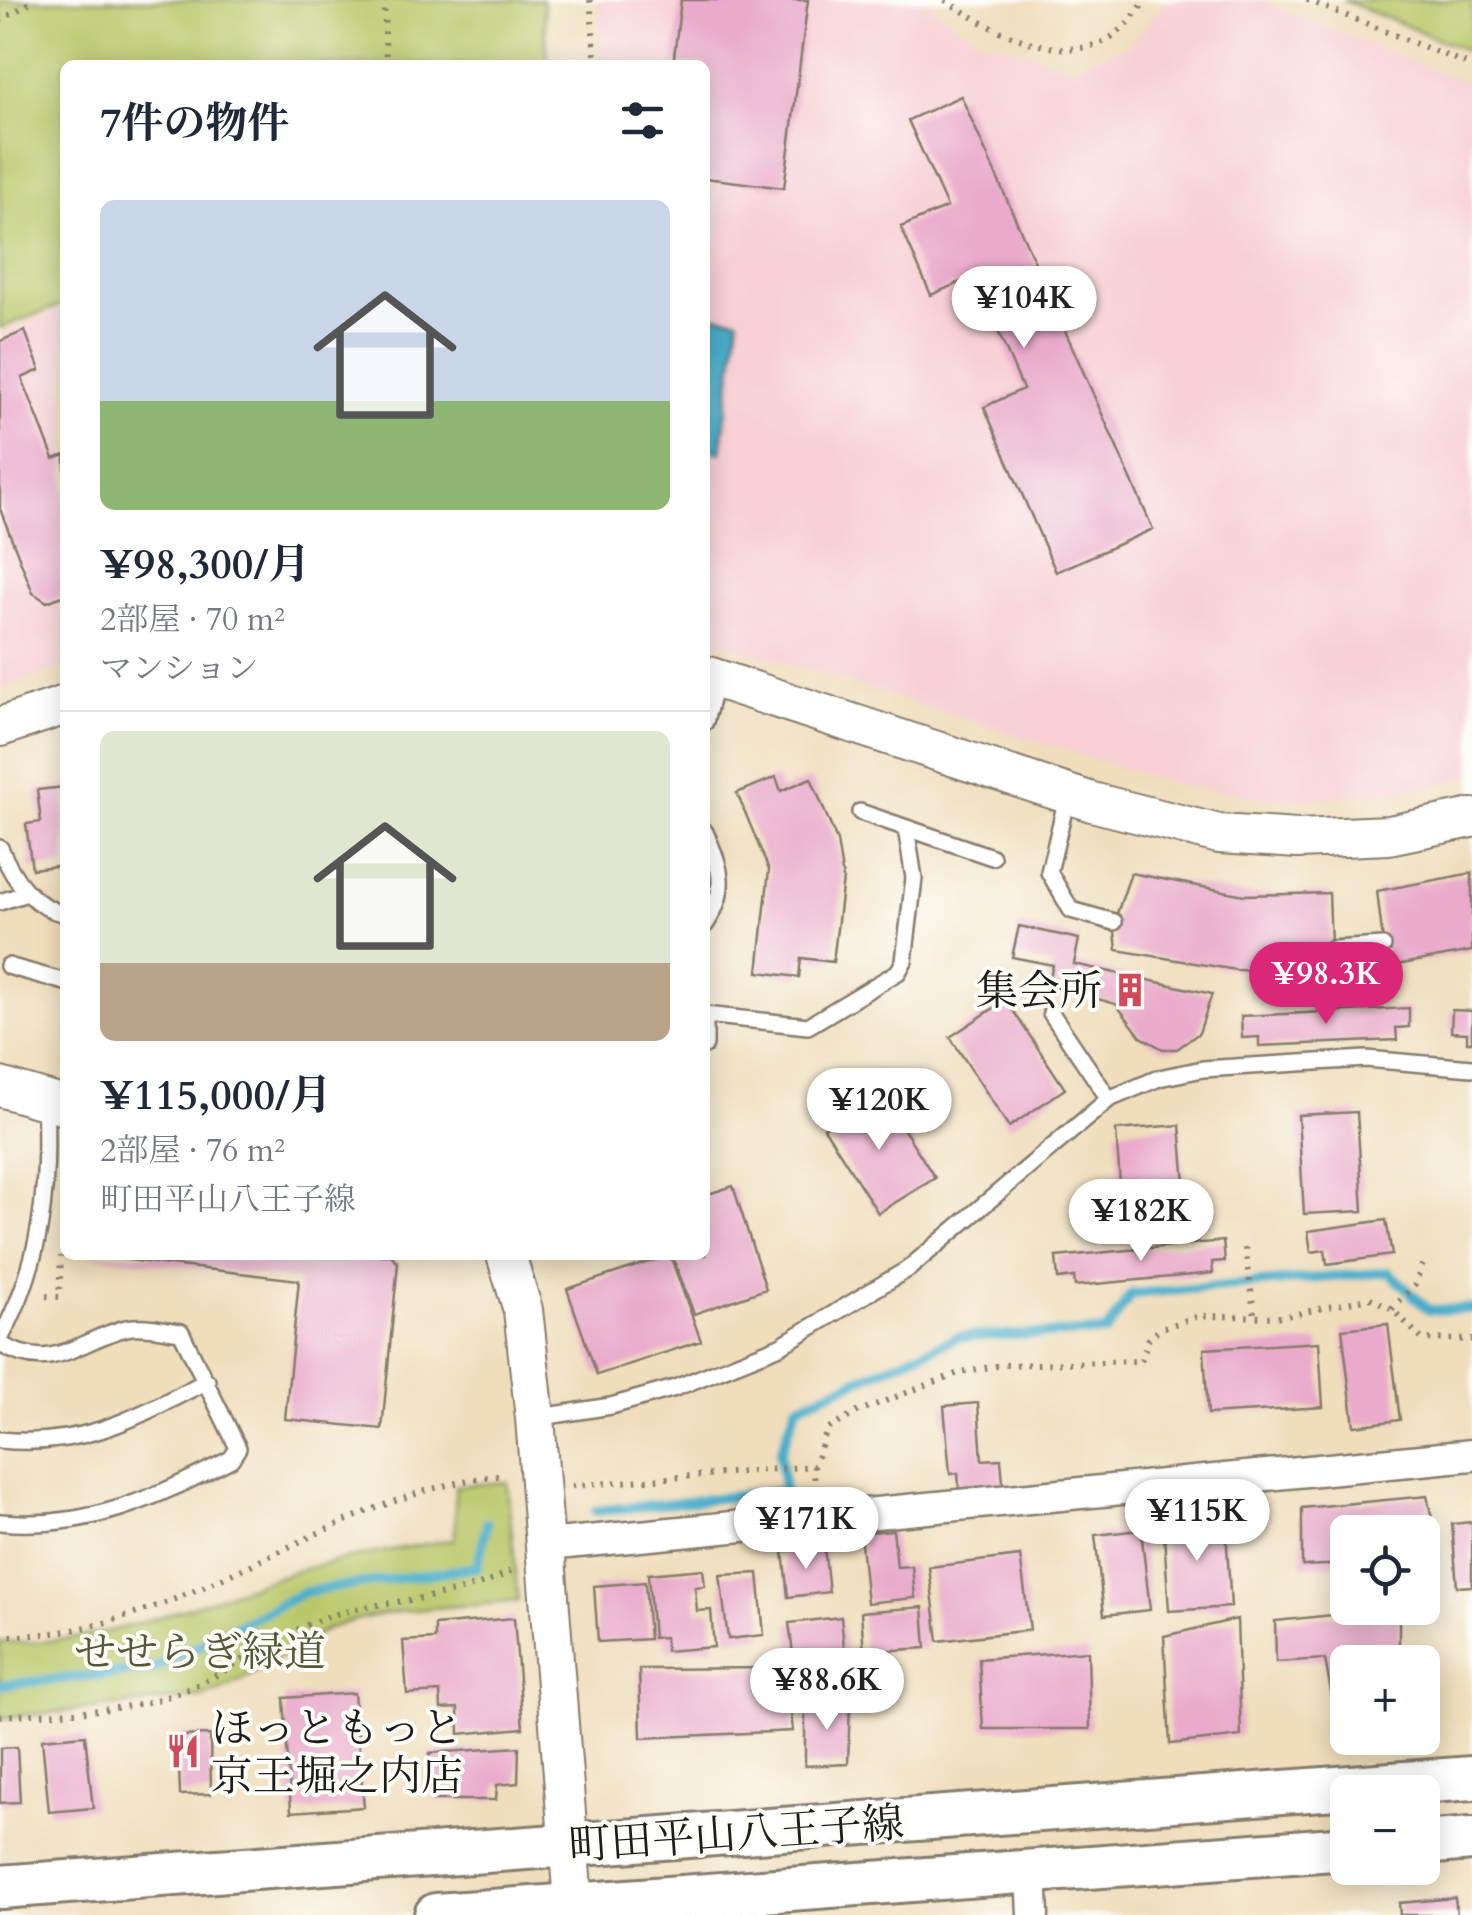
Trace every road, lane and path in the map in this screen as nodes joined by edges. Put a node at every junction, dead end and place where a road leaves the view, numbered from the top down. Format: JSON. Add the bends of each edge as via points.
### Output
{"nodes":[{"id":1,"x":34,"y":0,"type":"edge"},
{"id":2,"x":384,"y":0,"type":"edge"},
{"id":3,"x":590,"y":0,"type":"edge"},
{"id":4,"x":946,"y":0,"type":"edge"},
{"id":5,"x":1146,"y":0,"type":"edge"},
{"id":6,"x":1307,"y":0,"type":"edge"},
{"id":7,"x":0,"y":22,"type":"edge"},
{"id":8,"x":386,"y":60,"type":"edge"},
{"id":9,"x":596,"y":60,"type":"edge"},
{"id":10,"x":1472,"y":66,"type":"edge"},
{"id":11,"x":711,"y":677,"type":"edge"},
{"id":12,"x":60,"y":706,"type":"edge"},
{"id":13,"x":0,"y":727,"type":"edge"},
{"id":14,"x":1068,"y":794,"type":"junction"},
{"id":15,"x":860,"y":812,"type":"dead end"},
{"id":16,"x":1472,"y":818,"type":"edge"},
{"id":17,"x":906,"y":828,"type":"junction"},
{"id":18,"x":710,"y":844,"type":"edge"},
{"id":19,"x":0,"y":848,"type":"edge"},
{"id":20,"x":992,"y":857,"type":"dead end"},
{"id":21,"x":27,"y":892,"type":"junction"},
{"id":22,"x":0,"y":902,"type":"edge"},
{"id":23,"x":60,"y":913,"type":"edge"},
{"id":24,"x":710,"y":915,"type":"edge"},
{"id":25,"x":1114,"y":922,"type":"dead end"},
{"id":26,"x":1383,"y":946,"type":"dead end"},
{"id":27,"x":1332,"y":950,"type":"dead end"},
{"id":28,"x":8,"y":966,"type":"dead end"},
{"id":29,"x":60,"y":981,"type":"edge"},
{"id":30,"x":1051,"y":1013,"type":"dead end"},
{"id":31,"x":710,"y":1018,"type":"edge"},
{"id":32,"x":1472,"y":1068,"type":"edge"},
{"id":33,"x":0,"y":1087,"type":"edge"},
{"id":34,"x":1109,"y":1099,"type":"junction"},
{"id":35,"x":55,"y":1105,"type":"edge"},
{"id":36,"x":1245,"y":1248,"type":"dead end"},
{"id":37,"x":508,"y":1260,"type":"edge"},
{"id":38,"x":1424,"y":1260,"type":"dead end"},
{"id":39,"x":1395,"y":1306,"type":"junction"},
{"id":40,"x":1255,"y":1319,"type":"junction"},
{"id":41,"x":1472,"y":1340,"type":"edge"},
{"id":42,"x":0,"y":1342,"type":"edge"},
{"id":43,"x":207,"y":1381,"type":"junction"},
{"id":44,"x":535,"y":1418,"type":"junction"},
{"id":45,"x":0,"y":1440,"type":"edge"},
{"id":46,"x":1472,"y":1455,"type":"edge"},
{"id":47,"x":512,"y":1474,"type":"dead end"},
{"id":48,"x":566,"y":1487,"type":"dead end"},
{"id":49,"x":0,"y":1522,"type":"edge"},
{"id":50,"x":533,"y":1555,"type":"junction"},
{"id":51,"x":0,"y":1636,"type":"edge"},
{"id":52,"x":0,"y":1716,"type":"edge"},
{"id":53,"x":1472,"y":1778,"type":"edge"},
{"id":54,"x":1472,"y":1839,"type":"edge"},
{"id":55,"x":1440,"y":1841,"type":"edge"},
{"id":56,"x":568,"y":1845,"type":"junction"},
{"id":57,"x":1330,"y":1849,"type":"edge"},
{"id":58,"x":1031,"y":1871,"type":"junction"},
{"id":59,"x":0,"y":1887,"type":"edge"},
{"id":60,"x":574,"y":1910,"type":"edge"},
{"id":61,"x":436,"y":1915,"type":"edge"},
{"id":62,"x":1033,"y":1915,"type":"edge"}],
"edges":[{"from":1,"to":7,"type":"path"},
{"from":2,"to":8,"type":"path"},
{"from":3,"to":9,"type":"path"},
{"from":4,"to":5,"type":"path","via":[[989,30],[1072,51],[1118,33]]},
{"from":6,"to":10,"type":"path"},
{"from":11,"to":14,"type":"street"},
{"from":12,"to":13,"type":"street"},
{"from":14,"to":16,"type":"street","via":[[1154,820],[1257,838],[1389,835]]},
{"from":14,"to":25,"type":"lane","via":[[1049,872],[1052,884],[1071,910]]},
{"from":15,"to":17,"type":"lane"},
{"from":17,"to":20,"type":"lane"},
{"from":17,"to":31,"type":"lane","via":[[914,878],[898,972],[808,1026]]},
{"from":18,"to":24,"type":"lane","via":[[723,874]]},
{"from":19,"to":21,"type":"lane"},
{"from":21,"to":22,"type":"lane"},
{"from":21,"to":23,"type":"lane"},
{"from":26,"to":27,"type":"lane"},
{"from":28,"to":29,"type":"lane"},
{"from":30,"to":34,"type":"lane"},
{"from":32,"to":34,"type":"lane","via":[[1366,1059],[1203,1069]]},
{"from":33,"to":35,"type":"street"},
{"from":34,"to":44,"type":"lane","via":[[908,1269],[780,1346],[675,1388]]},
{"from":35,"to":42,"type":"lane","via":[[43,1223],[29,1281]]},
{"from":36,"to":40,"type":"path"},
{"from":37,"to":44,"type":"street","via":[[523,1310]]},
{"from":38,"to":39,"type":"path","via":[[1415,1285]]},
{"from":39,"to":40,"type":"path","via":[[1370,1298]]},
{"from":39,"to":41,"type":"path","via":[[1422,1339]]},
{"from":40,"to":48,"type":"path","via":[[1200,1316],[1160,1328],[1141,1360],[961,1372],[827,1430],[814,1466]]},
{"from":42,"to":43,"type":"lane","via":[[31,1359],[128,1327],[181,1332]]},
{"from":43,"to":45,"type":"lane","via":[[93,1434],[50,1442]]},
{"from":43,"to":49,"type":"lane","via":[[237,1442],[231,1459],[105,1516]]},
{"from":44,"to":50,"type":"street"},
{"from":46,"to":50,"type":"street"},
{"from":47,"to":51,"type":"path","via":[[454,1480],[278,1549],[165,1606],[32,1636]]},
{"from":50,"to":52,"type":"path","via":[[459,1592],[362,1607],[291,1630],[168,1697]]},
{"from":50,"to":56,"type":"street"},
{"from":53,"to":56,"type":"main road","name":"町田平山八王子線"},
{"from":54,"to":55,"type":"main road"},
{"from":56,"to":59,"type":"main road","name":"町田平山八王子線"},
{"from":56,"to":60,"type":"street"},
{"from":57,"to":58,"type":"main road","name":"町田平山八王子線"},
{"from":58,"to":60,"type":"main road","name":"町田平山八王子線"},
{"from":58,"to":62,"type":"street"},
{"from":60,"to":61,"type":"main road","name":"町田平山八王子線"}]}
